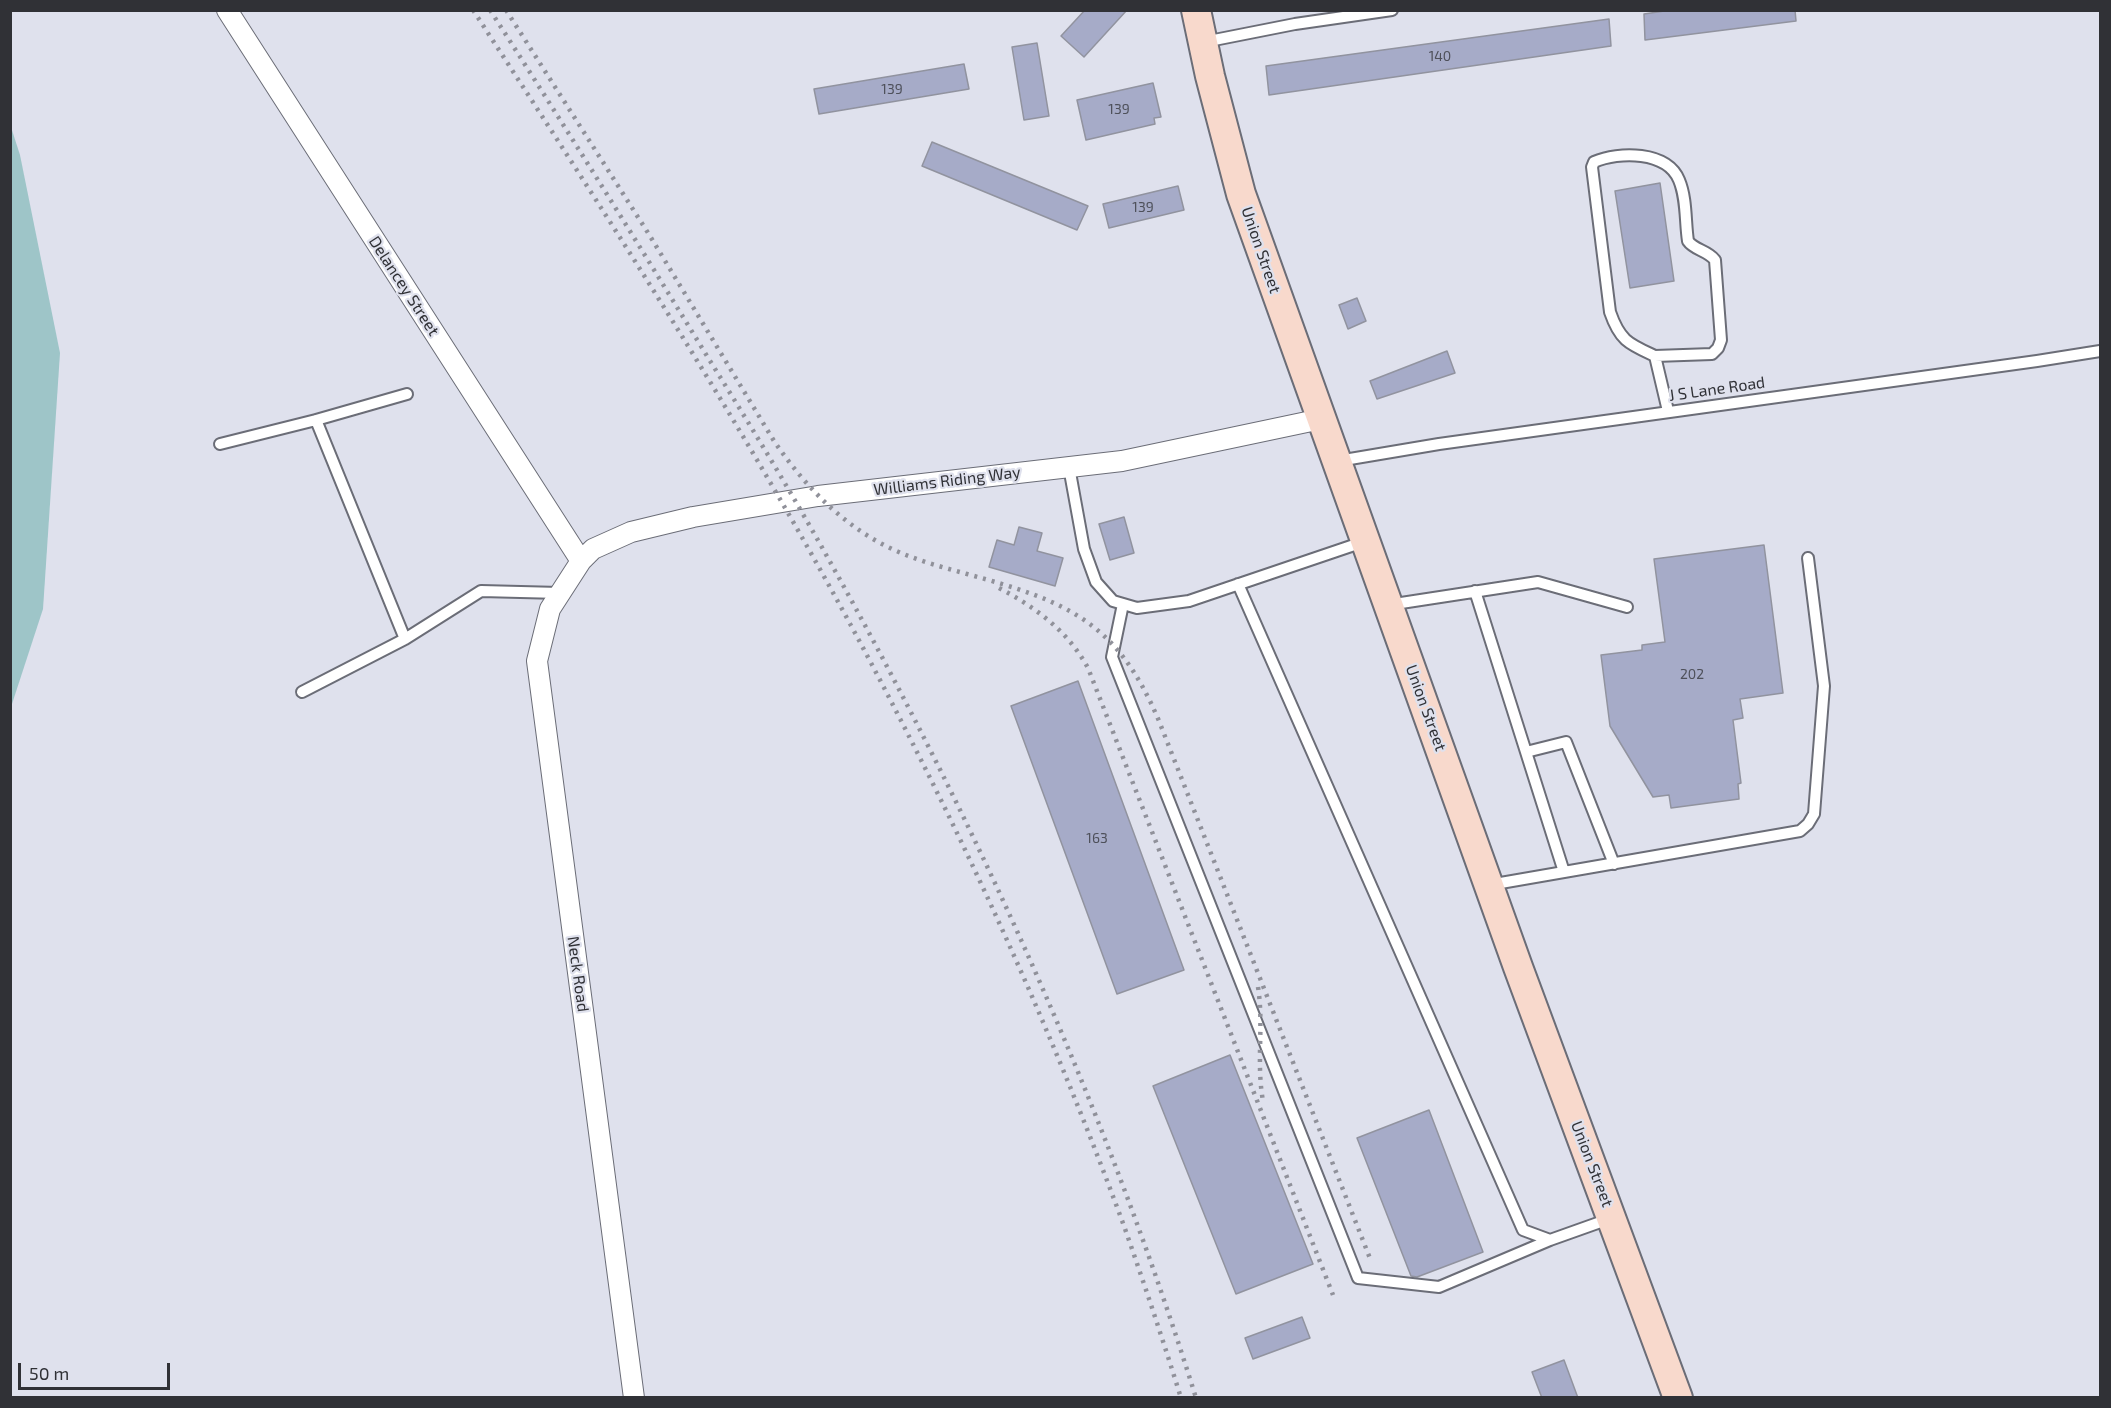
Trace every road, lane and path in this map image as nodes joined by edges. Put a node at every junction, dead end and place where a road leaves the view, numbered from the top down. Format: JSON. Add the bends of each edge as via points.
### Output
{"nodes":[{"id":1,"x":227,"y":10,"type":"edge"},
{"id":2,"x":1196,"y":10,"type":"edge"},
{"id":3,"x":1392,"y":10,"type":"edge"},
{"id":4,"x":1203,"y":42,"type":"junction"},
{"id":5,"x":2100,"y":351,"type":"edge"},
{"id":6,"x":1655,"y":356,"type":"junction"},
{"id":7,"x":407,"y":394,"type":"dead end"},
{"id":8,"x":1668,"y":411,"type":"junction"},
{"id":9,"x":1321,"y":419,"type":"junction"},
{"id":10,"x":316,"y":420,"type":"junction"},
{"id":11,"x":220,"y":444,"type":"dead end"},
{"id":12,"x":1338,"y":461,"type":"junction"},
{"id":13,"x":1070,"y":467,"type":"junction"},
{"id":14,"x":1366,"y":541,"type":"junction"},
{"id":15,"x":1808,"y":558,"type":"dead end"},
{"id":16,"x":581,"y":561,"type":"junction"},
{"id":17,"x":1238,"y":584,"type":"junction"},
{"id":18,"x":1474,"y":591,"type":"junction"},
{"id":19,"x":560,"y":593,"type":"junction"},
{"id":20,"x":1123,"y":604,"type":"junction"},
{"id":21,"x":1388,"y":605,"type":"junction"},
{"id":22,"x":1627,"y":607,"type":"dead end"},
{"id":23,"x":405,"y":639,"type":"junction"},
{"id":24,"x":302,"y":692,"type":"dead end"},
{"id":25,"x":1526,"y":752,"type":"junction"},
{"id":26,"x":1614,"y":864,"type":"junction"},
{"id":27,"x":1564,"y":872,"type":"junction"},
{"id":28,"x":1489,"y":885,"type":"junction"},
{"id":29,"x":1612,"y":1218,"type":"junction"},
{"id":30,"x":1550,"y":1240,"type":"junction"},
{"id":31,"x":634,"y":1398,"type":"edge"},
{"id":32,"x":1678,"y":1398,"type":"edge"}],
"edges":[{"from":1,"to":16,"type":"street","name":"Delancey Street"},
{"from":2,"to":4,"type":"main road","name":"Union Street"},
{"from":3,"to":4,"type":"lane"},
{"from":4,"to":9,"type":"main road","name":"Union Street","via":[[1241,194]]},
{"from":5,"to":8,"type":"lane","name":"J S Lane Road"},
{"from":6,"to":6,"type":"lane","via":[[1624,341],[1610,312],[1592,167],[1600,159],[1644,156],[1672,169],[1682,191],[1688,241],[1715,260],[1721,340],[1718,348],[1712,354]]},
{"from":6,"to":8,"type":"lane"},
{"from":7,"to":10,"type":"lane"},
{"from":8,"to":12,"type":"lane","name":"J S Lane Road"},
{"from":9,"to":12,"type":"main road","name":"Union Street"},
{"from":9,"to":13,"type":"street","name":"Williams Riding Way","via":[[1122,461]]},
{"from":10,"to":11,"type":"lane"},
{"from":10,"to":23,"type":"lane"},
{"from":12,"to":14,"type":"main road","name":"Union Street"},
{"from":13,"to":16,"type":"street","name":"Williams Riding Way","via":[[818,496],[693,517],[631,532],[593,549]]},
{"from":13,"to":20,"type":"lane","via":[[1084,549],[1096,582],[1113,601]]},
{"from":14,"to":17,"type":"lane"},
{"from":14,"to":21,"type":"main road","name":"Union Street"},
{"from":15,"to":26,"type":"lane","via":[[1824,686],[1814,814],[1808,824],[1800,831]]},
{"from":16,"to":19,"type":"street","name":"Neck Road"},
{"from":17,"to":20,"type":"lane","via":[[1189,601],[1137,608]]},
{"from":17,"to":30,"type":"lane","via":[[1523,1230]]},
{"from":18,"to":21,"type":"lane"},
{"from":18,"to":22,"type":"lane","via":[[1538,582]]},
{"from":18,"to":25,"type":"lane"},
{"from":19,"to":23,"type":"lane","via":[[482,591]]},
{"from":19,"to":31,"type":"street","name":"Neck Road","via":[[550,609],[537,661]]},
{"from":20,"to":30,"type":"lane","via":[[1112,657],[1358,1278],[1439,1287]]},
{"from":21,"to":28,"type":"main road","name":"Union Street"},
{"from":23,"to":24,"type":"lane"},
{"from":25,"to":26,"type":"lane","via":[[1566,742]]},
{"from":25,"to":27,"type":"lane"},
{"from":26,"to":27,"type":"lane"},
{"from":27,"to":28,"type":"lane"},
{"from":28,"to":29,"type":"main road","name":"Union Street"},
{"from":29,"to":30,"type":"lane"},
{"from":29,"to":32,"type":"main road","name":"Union Street"}]}
